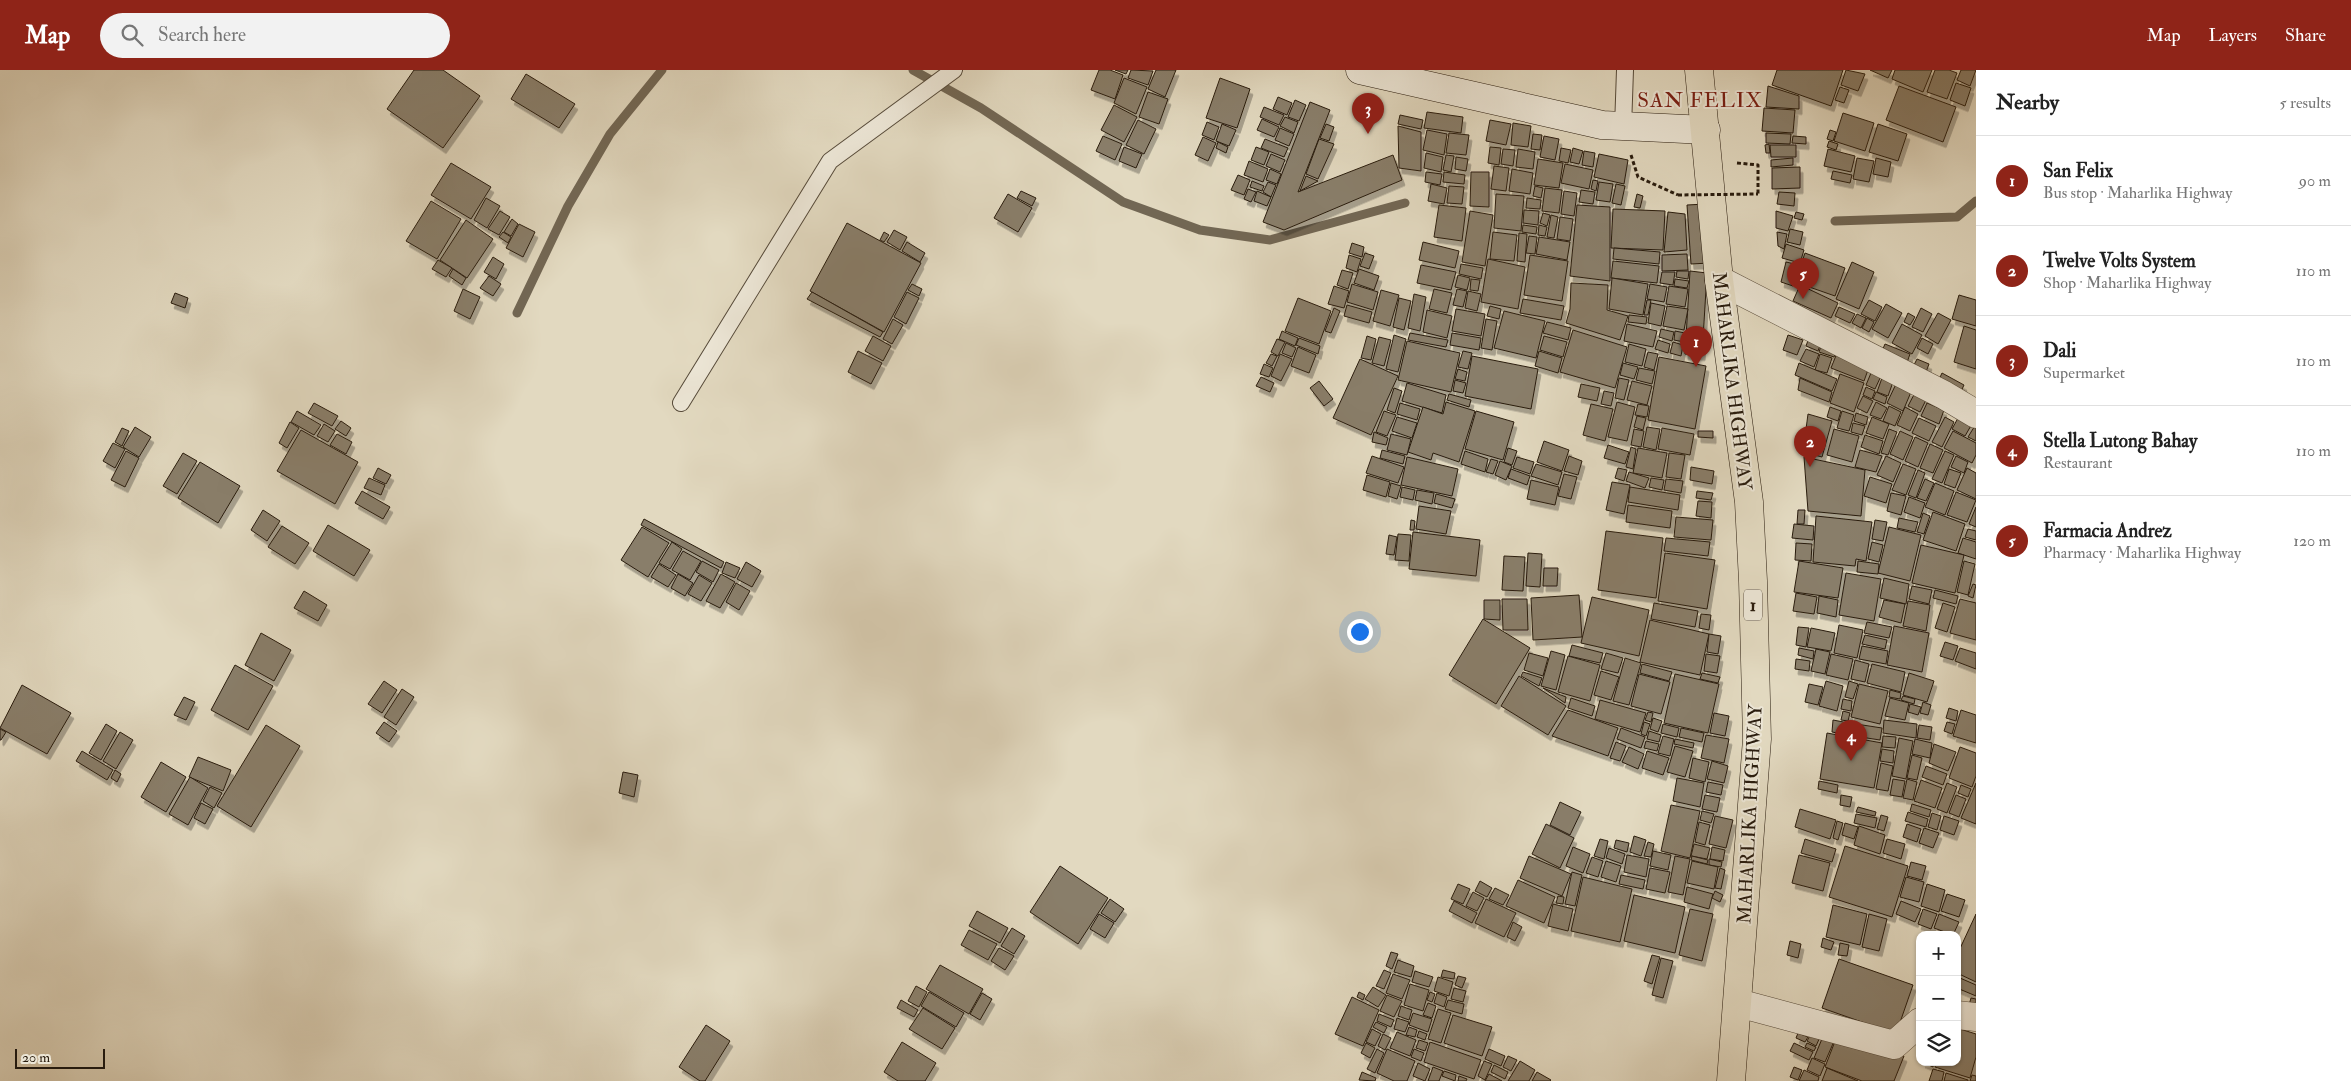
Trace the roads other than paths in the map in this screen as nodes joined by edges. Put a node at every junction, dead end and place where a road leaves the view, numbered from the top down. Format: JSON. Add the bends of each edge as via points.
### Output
{"nodes":[{"id":1,"x":954,"y":70,"type":"edge"},
{"id":2,"x":1360,"y":70,"type":"edge"},
{"id":3,"x":1626,"y":70,"type":"edge"},
{"id":4,"x":1699,"y":70,"type":"edge"},
{"id":5,"x":1623,"y":128,"type":"junction"},
{"id":6,"x":1706,"y":130,"type":"junction"},
{"id":7,"x":1719,"y":280,"type":"junction"},
{"id":8,"x":681,"y":403,"type":"dead end"},
{"id":9,"x":1976,"y":414,"type":"edge"},
{"id":10,"x":1738,"y":1003,"type":"junction"},
{"id":11,"x":1961,"y":1015,"type":"edge"},
{"id":12,"x":1976,"y":1017,"type":"edge"},
{"id":13,"x":1916,"y":1026,"type":"edge"},
{"id":14,"x":1732,"y":1081,"type":"edge"}],
"edges":[{"from":1,"to":8,"type":"lane","via":[[830,161]]},
{"from":2,"to":5,"type":"street"},
{"from":3,"to":5,"type":"lane"},
{"from":4,"to":6,"type":"highway","name":"MAHARLIKA HIGHWAY","number":"1"},
{"from":5,"to":6,"type":"street"},
{"from":6,"to":7,"type":"highway","name":"MAHARLIKA HIGHWAY","number":"1"},
{"from":7,"to":9,"type":"street"},
{"from":7,"to":10,"type":"highway","name":"MAHARLIKA HIGHWAY","number":"1","via":[[1749,502],[1757,739]]},
{"from":10,"to":13,"type":"street","via":[[1894,1045]]},
{"from":10,"to":14,"type":"highway","name":"MAHARLIKA HIGHWAY","number":"1"},
{"from":11,"to":12,"type":"street"}]}
